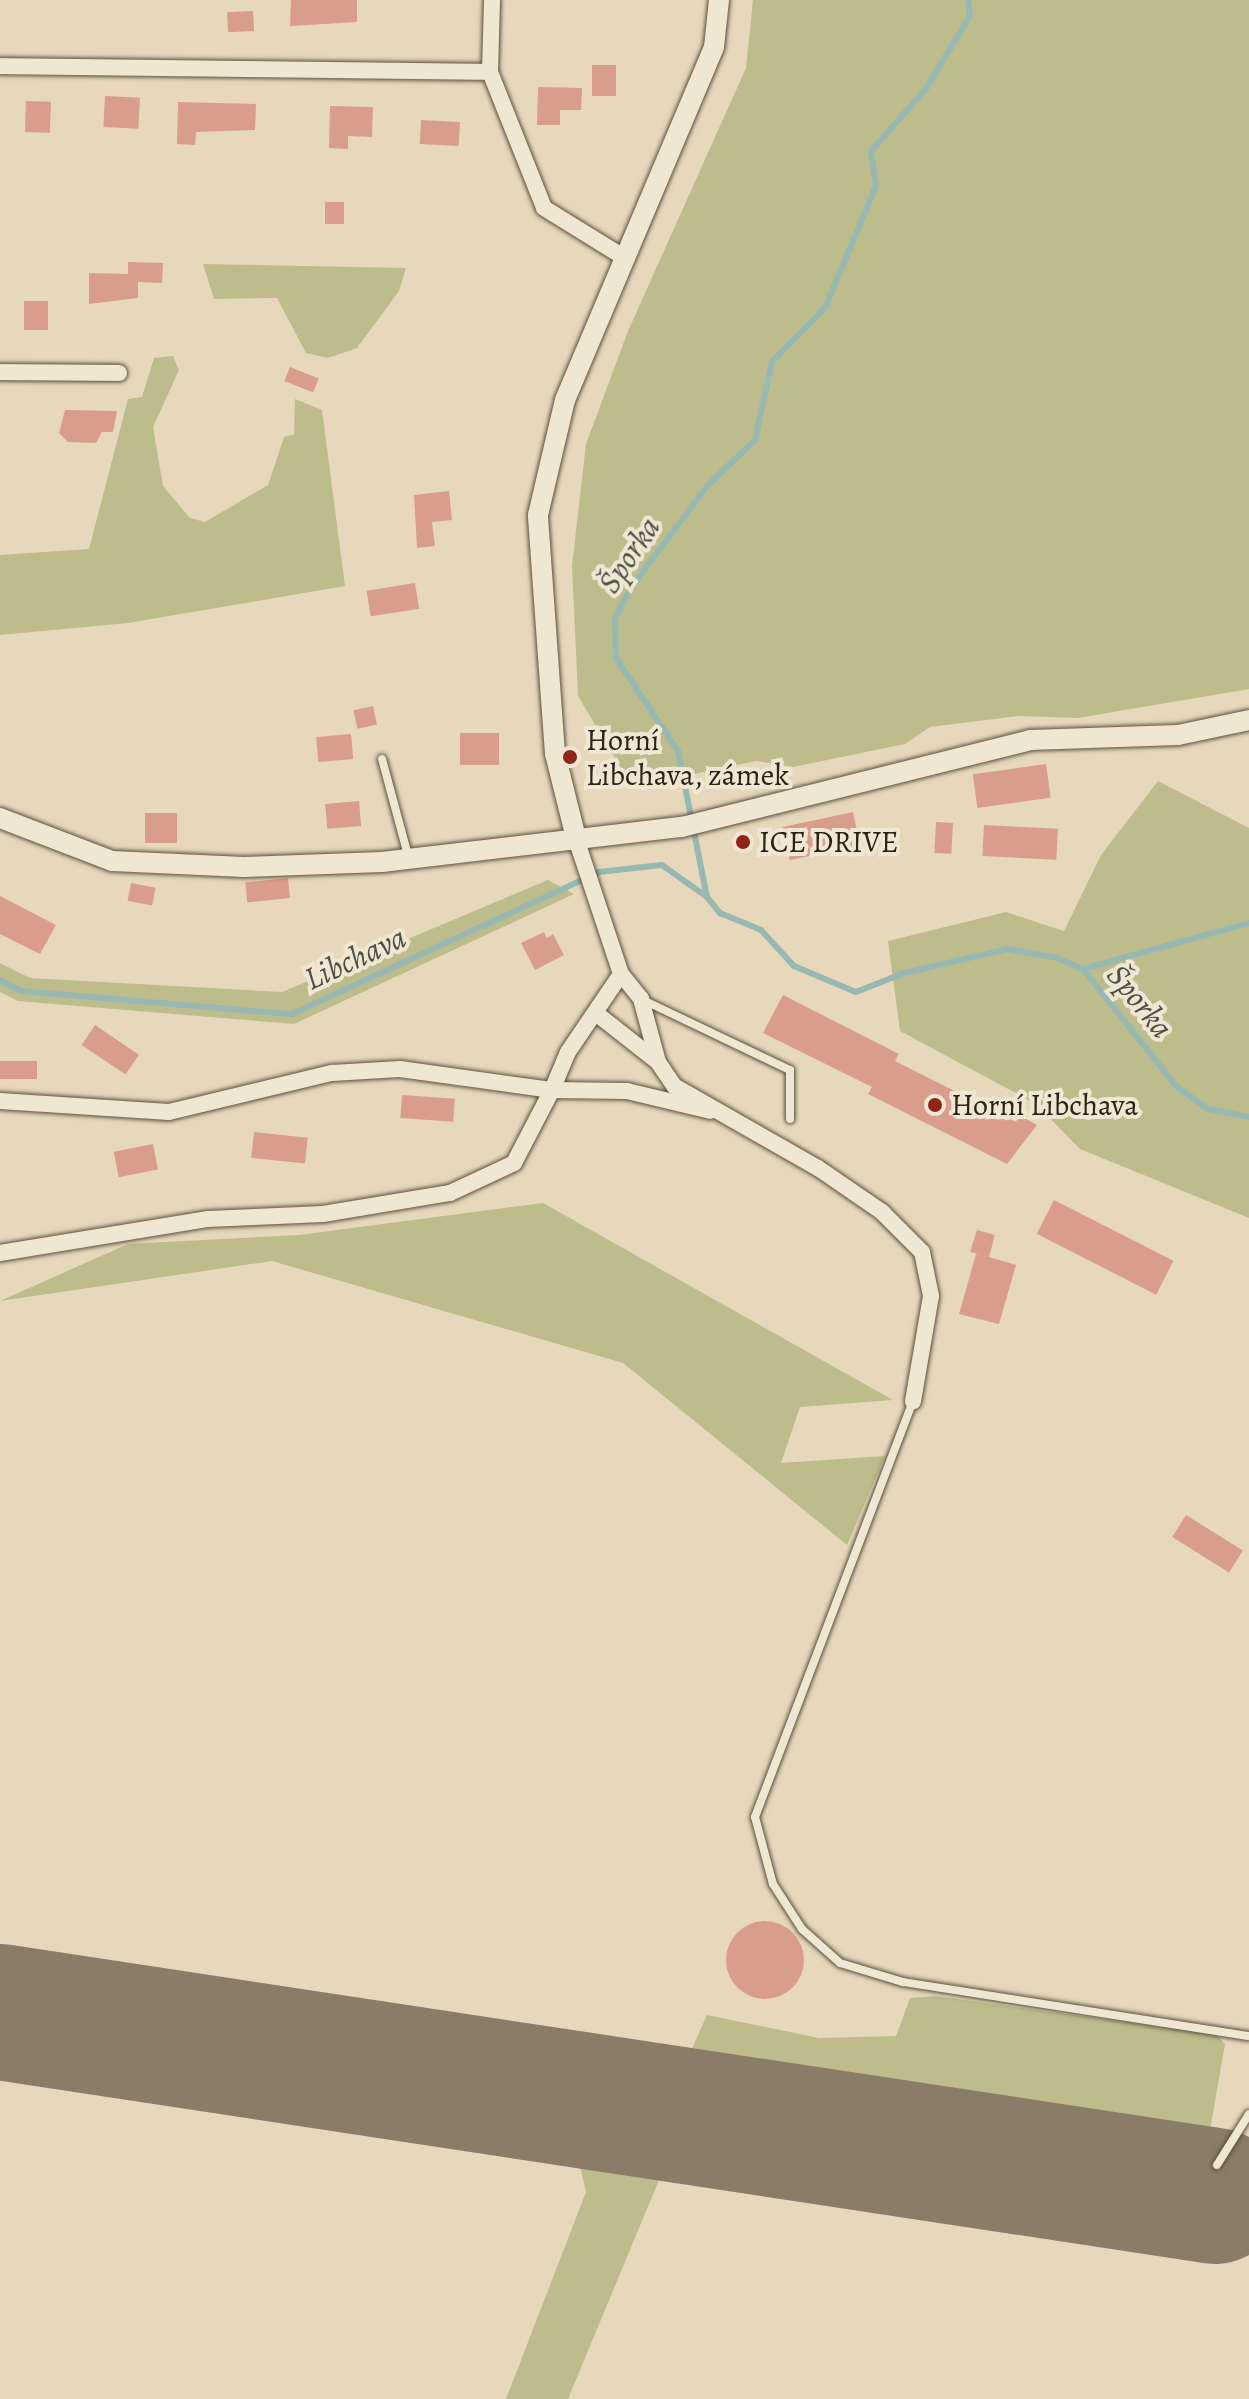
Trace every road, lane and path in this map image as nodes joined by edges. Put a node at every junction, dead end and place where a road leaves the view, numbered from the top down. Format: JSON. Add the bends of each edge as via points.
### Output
{"nodes":[{"id":1,"x":492,"y":0,"type":"edge"},
{"id":2,"x":719,"y":0,"type":"edge"},
{"id":3,"x":0,"y":66,"type":"edge"},
{"id":4,"x":490,"y":72,"type":"junction"},
{"id":5,"x":625,"y":258,"type":"junction"},
{"id":6,"x":0,"y":372,"type":"edge"},
{"id":7,"x":119,"y":373,"type":"dead end"},
{"id":8,"x":1249,"y":720,"type":"edge"},
{"id":9,"x":382,"y":759,"type":"dead end"},
{"id":10,"x":0,"y":818,"type":"edge"},
{"id":11,"x":577,"y":842,"type":"junction"},
{"id":12,"x":409,"y":860,"type":"junction"},
{"id":13,"x":621,"y":974,"type":"junction"},
{"id":14,"x":641,"y":999,"type":"junction"},
{"id":15,"x":597,"y":1014,"type":"junction"},
{"id":16,"x":658,"y":1062,"type":"junction"},
{"id":17,"x":552,"y":1090,"type":"junction"},
{"id":18,"x":0,"y":1101,"type":"edge"},
{"id":19,"x":710,"y":1111,"type":"junction"},
{"id":20,"x":790,"y":1119,"type":"dead end"},
{"id":21,"x":0,"y":1253,"type":"edge"},
{"id":22,"x":913,"y":1401,"type":"joint"},
{"id":23,"x":1249,"y":2036,"type":"edge"},
{"id":24,"x":1249,"y":2114,"type":"edge"},
{"id":25,"x":1217,"y":2165,"type":"dead end"}],
"edges":[{"from":1,"to":4,"type":"street"},
{"from":2,"to":5,"type":"street","via":[[714,47]]},
{"from":3,"to":4,"type":"street"},
{"from":4,"to":5,"type":"street","via":[[544,208]]},
{"from":5,"to":11,"type":"street","via":[[565,400],[538,515],[555,754]]},
{"from":6,"to":7,"type":"street"},
{"from":8,"to":11,"type":"street","via":[[1178,735],[1030,740],[682,827]]},
{"from":9,"to":12,"type":"lane"},
{"from":10,"to":12,"type":"street","via":[[112,861],[244,867]]},
{"from":11,"to":12,"type":"street"},
{"from":11,"to":13,"type":"street"},
{"from":13,"to":14,"type":"street"},
{"from":13,"to":15,"type":"street"},
{"from":14,"to":16,"type":"street"},
{"from":14,"to":20,"type":"lane","via":[[790,1070]]},
{"from":15,"to":16,"type":"street"},
{"from":15,"to":17,"type":"street","via":[[568,1052]]},
{"from":16,"to":19,"type":"street","via":[[674,1086]]},
{"from":17,"to":18,"type":"street","via":[[400,1069],[332,1073],[169,1112]]},
{"from":17,"to":19,"type":"street","via":[[627,1091]]},
{"from":17,"to":21,"type":"street","via":[[514,1163],[450,1193],[323,1214],[208,1219]]},
{"from":19,"to":22,"type":"street","via":[[818,1168],[882,1212],[922,1252],[931,1296]]},
{"from":22,"to":23,"type":"lane","via":[[755,1817],[773,1884],[802,1929],[840,1963],[903,1982]]},
{"from":24,"to":25,"type":"lane"}]}
